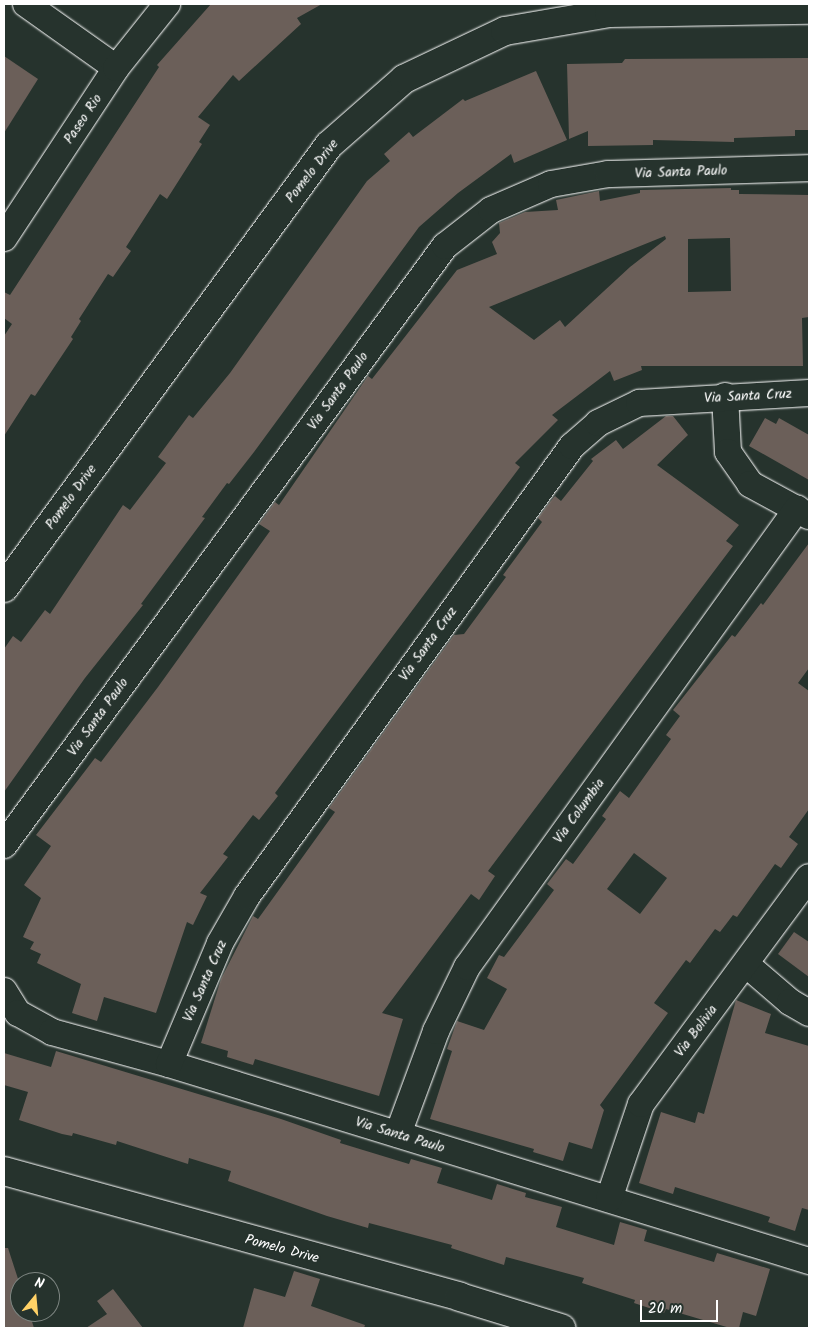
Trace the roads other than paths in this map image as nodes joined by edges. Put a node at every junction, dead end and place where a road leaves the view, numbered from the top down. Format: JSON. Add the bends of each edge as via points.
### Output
{"nodes":[{"id":1,"x":26,"y":4,"type":"edge"},
{"id":2,"x":167,"y":4,"type":"edge"},
{"id":3,"x":809,"y":10,"type":"edge"},
{"id":4,"x":116,"y":68,"type":"junction"},
{"id":5,"x":809,"y":168,"type":"edge"},
{"id":6,"x":4,"y":238,"type":"edge"},
{"id":7,"x":809,"y":393,"type":"edge"},
{"id":8,"x":725,"y":396,"type":"junction"},
{"id":9,"x":803,"y":513,"type":"edge"},
{"id":10,"x":4,"y":588,"type":"edge"},
{"id":11,"x":4,"y":844,"type":"edge"},
{"id":12,"x":809,"y":877,"type":"edge"},
{"id":13,"x":747,"y":965,"type":"junction"},
{"id":14,"x":4,"y":991,"type":"edge"},
{"id":15,"x":809,"y":1013,"type":"edge"},
{"id":16,"x":169,"y":1064,"type":"junction"},
{"id":17,"x":398,"y":1134,"type":"junction"},
{"id":18,"x":4,"y":1171,"type":"edge"},
{"id":19,"x":609,"y":1199,"type":"junction"},
{"id":20,"x":809,"y":1261,"type":"edge"},
{"id":21,"x":561,"y":1328,"type":"edge"}],
"edges":[{"from":1,"to":4,"type":"street"},
{"from":2,"to":4,"type":"street","name":"Paseo Rio"},
{"from":3,"to":10,"type":"street","name":"Pomelo Drive","via":[[608,13],[505,31],[404,79],[329,145]]},
{"from":4,"to":6,"type":"street","name":"Paseo Rio"},
{"from":5,"to":11,"type":"street","name":"Via Santa Paulo","via":[[608,174],[551,184],[491,210],[445,246]]},
{"from":7,"to":8,"type":"street","name":"Via Santa Cruz"},
{"from":8,"to":9,"type":"street","via":[[728,452],[750,484]]},
{"from":8,"to":16,"type":"street","name":"Via Santa Cruz","via":[[639,402],[598,423],[572,446],[246,896],[220,943]]},
{"from":9,"to":17,"type":"street","name":"Via Columbia","via":[[467,967],[436,1031]]},
{"from":12,"to":13,"type":"street","name":"Via Bolivia"},
{"from":13,"to":15,"type":"street","via":[[790,1002]]},
{"from":13,"to":19,"type":"street","name":"Via Bolivia","via":[[641,1104]]},
{"from":14,"to":16,"type":"street","name":"Via Santa Paulo","via":[[18,1013],[52,1032]]},
{"from":16,"to":17,"type":"street","name":"Via Santa Paulo"},
{"from":17,"to":19,"type":"street","name":"Via Santa Paulo"},
{"from":18,"to":21,"type":"street","name":"Pomelo Drive"},
{"from":19,"to":20,"type":"street","name":"Via Santa Paulo"}]}
